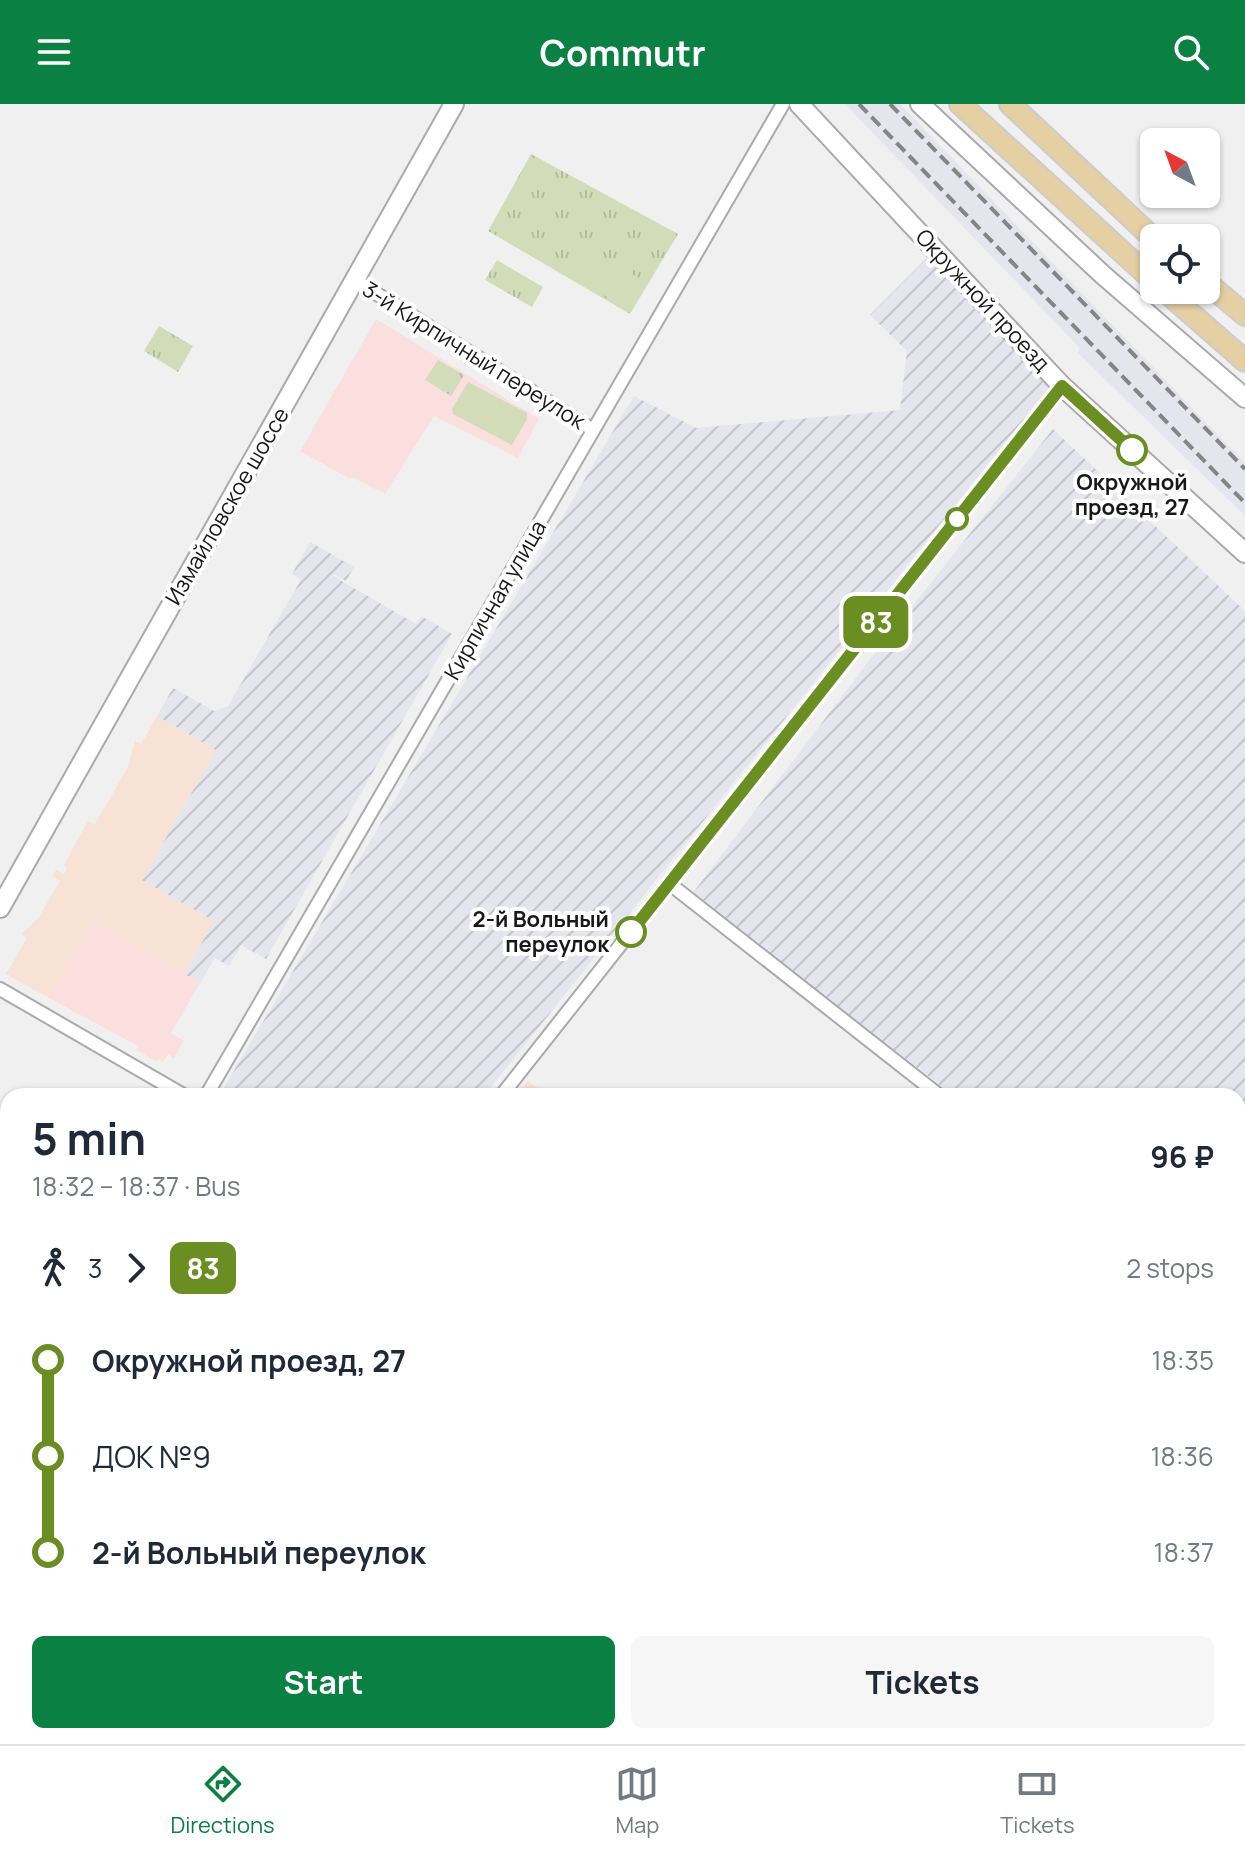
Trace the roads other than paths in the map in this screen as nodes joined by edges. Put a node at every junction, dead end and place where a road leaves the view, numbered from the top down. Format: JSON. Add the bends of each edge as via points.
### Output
{"nodes":[{"id":1,"x":454,"y":104,"type":"edge"},
{"id":2,"x":783,"y":104,"type":"edge"},
{"id":3,"x":799,"y":104,"type":"edge"},
{"id":4,"x":920,"y":104,"type":"edge"},
{"id":5,"x":960,"y":104,"type":"edge"},
{"id":6,"x":1010,"y":104,"type":"edge"},
{"id":7,"x":1140,"y":226,"type":"edge"},
{"id":8,"x":1140,"y":268,"type":"edge"},
{"id":9,"x":355,"y":280,"type":"junction"},
{"id":10,"x":1220,"y":294,"type":"edge"},
{"id":11,"x":1180,"y":304,"type":"edge"},
{"id":12,"x":1245,"y":315,"type":"edge"},
{"id":13,"x":1245,"y":361,"type":"edge"},
{"id":14,"x":1062,"y":386,"type":"junction"},
{"id":15,"x":1245,"y":398,"type":"edge"},
{"id":16,"x":593,"y":430,"type":"junction"},
{"id":17,"x":1245,"y":553,"type":"edge"},
{"id":18,"x":670,"y":884,"type":"junction"},
{"id":19,"x":0,"y":908,"type":"edge"},
{"id":20,"x":0,"y":989,"type":"edge"},
{"id":21,"x":171,"y":1088,"type":"edge"},
{"id":22,"x":211,"y":1088,"type":"edge"},
{"id":23,"x":507,"y":1088,"type":"edge"},
{"id":24,"x":930,"y":1088,"type":"edge"}],
"edges":[{"from":1,"to":9,"type":"main road","name":"Измайловское шоссе"},
{"from":2,"to":16,"type":"street","name":"Кирпичная улица"},
{"from":3,"to":14,"type":"main road","name":"Окружной проезд"},
{"from":4,"to":15,"type":"main road","via":[[1103,275]]},
{"from":5,"to":8,"type":"main road"},
{"from":6,"to":7,"type":"main road"},
{"from":9,"to":16,"type":"street","name":"3-й Кирпичный переулок"},
{"from":9,"to":19,"type":"main road","name":"Измайловское шоссе"},
{"from":10,"to":12,"type":"main road"},
{"from":11,"to":13,"type":"main road"},
{"from":14,"to":17,"type":"main road","name":"Окружной проезд"},
{"from":14,"to":18,"type":"street"},
{"from":16,"to":22,"type":"street","name":"Кирпичная улица"},
{"from":18,"to":23,"type":"street"},
{"from":18,"to":24,"type":"street"},
{"from":20,"to":21,"type":"street"}]}
